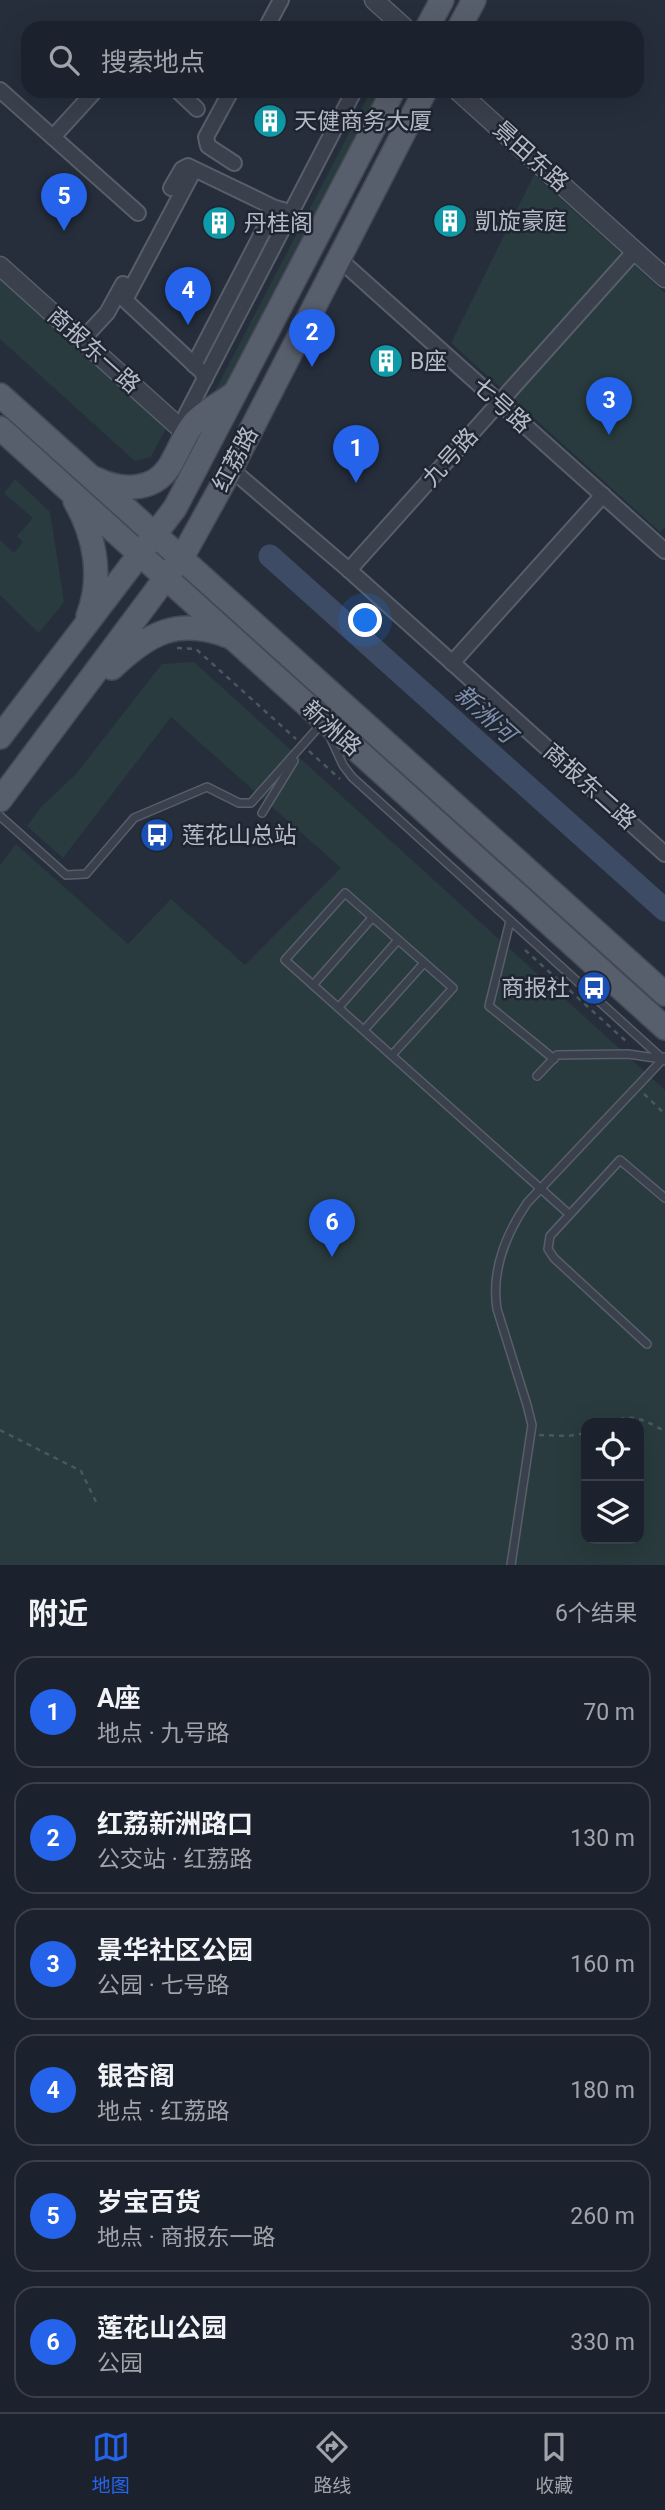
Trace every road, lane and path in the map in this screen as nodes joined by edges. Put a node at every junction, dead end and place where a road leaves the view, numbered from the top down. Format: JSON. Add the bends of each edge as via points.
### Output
{"nodes":[{"id":1,"x":281,"y":0,"type":"edge"},
{"id":2,"x":364,"y":0,"type":"edge"},
{"id":3,"x":374,"y":0,"type":"edge"},
{"id":4,"x":442,"y":0,"type":"edge"},
{"id":5,"x":474,"y":0,"type":"edge"},
{"id":6,"x":270,"y":21,"type":"edge"},
{"id":7,"x":387,"y":21,"type":"edge"},
{"id":8,"x":390,"y":21,"type":"edge"},
{"id":9,"x":429,"y":21,"type":"edge"},
{"id":10,"x":463,"y":21,"type":"edge"},
{"id":11,"x":0,"y":90,"type":"edge"},
{"id":12,"x":88,"y":98,"type":"edge"},
{"id":13,"x":185,"y":98,"type":"edge"},
{"id":14,"x":227,"y":98,"type":"edge"},
{"id":15,"x":350,"y":98,"type":"edge"},
{"id":16,"x":389,"y":98,"type":"edge"},
{"id":17,"x":421,"y":98,"type":"edge"},
{"id":18,"x":466,"y":98,"type":"edge"},
{"id":19,"x":197,"y":109,"type":"dead end"},
{"id":20,"x":53,"y":137,"type":"junction"},
{"id":21,"x":234,"y":163,"type":"dead end"},
{"id":22,"x":194,"y":170,"type":"junction"},
{"id":23,"x":171,"y":188,"type":"dead end"},
{"id":24,"x":294,"y":207,"type":"junction"},
{"id":25,"x":275,"y":208,"type":"junction"},
{"id":26,"x":138,"y":213,"type":"dead end"},
{"id":27,"x":635,"y":251,"type":"junction"},
{"id":28,"x":339,"y":259,"type":"junction"},
{"id":29,"x":0,"y":266,"type":"edge"},
{"id":30,"x":128,"y":274,"type":"dead end"},
{"id":31,"x":665,"y":278,"type":"edge"},
{"id":32,"x":125,"y":300,"type":"junction"},
{"id":33,"x":84,"y":341,"type":"junction"},
{"id":34,"x":194,"y":365,"type":"junction"},
{"id":35,"x":205,"y":379,"type":"junction"},
{"id":36,"x":237,"y":391,"type":"junction"},
{"id":37,"x":0,"y":395,"type":"edge"},
{"id":38,"x":499,"y":402,"type":"junction"},
{"id":39,"x":189,"y":424,"type":"junction"},
{"id":40,"x":0,"y":428,"type":"edge"},
{"id":41,"x":231,"y":468,"type":"junction"},
{"id":42,"x":85,"y":472,"type":"junction"},
{"id":43,"x":62,"y":485,"type":"junction"},
{"id":44,"x":603,"y":495,"type":"junction"},
{"id":45,"x":155,"y":535,"type":"junction"},
{"id":46,"x":664,"y":548,"type":"edge"},
{"id":47,"x":140,"y":555,"type":"junction"},
{"id":48,"x":180,"y":558,"type":"junction"},
{"id":49,"x":348,"y":570,"type":"junction"},
{"id":50,"x":166,"y":579,"type":"junction"},
{"id":51,"x":81,"y":631,"type":"junction"},
{"id":52,"x":233,"y":638,"type":"junction"},
{"id":53,"x":174,"y":649,"type":"dead end"},
{"id":54,"x":452,"y":663,"type":"junction"},
{"id":55,"x":76,"y":701,"type":"junction"},
{"id":56,"x":325,"y":721,"type":"junction"},
{"id":57,"x":0,"y":737,"type":"edge"},
{"id":58,"x":303,"y":745,"type":"junction"},
{"id":59,"x":344,"y":783,"type":"dead end"},
{"id":60,"x":0,"y":800,"type":"edge"},
{"id":61,"x":262,"y":813,"type":"dead end"},
{"id":62,"x":0,"y":816,"type":"edge"},
{"id":63,"x":665,"y":853,"type":"edge"},
{"id":64,"x":372,"y":918,"type":"junction"},
{"id":65,"x":510,"y":921,"type":"junction"},
{"id":66,"x":507,"y":933,"type":"junction"},
{"id":67,"x":398,"y":940,"type":"junction"},
{"id":68,"x":424,"y":963,"type":"junction"},
{"id":69,"x":313,"y":985,"type":"junction"},
{"id":70,"x":665,"y":994,"type":"edge"},
{"id":71,"x":339,"y":1007,"type":"junction"},
{"id":72,"x":665,"y":1028,"type":"edge"},
{"id":73,"x":364,"y":1030,"type":"junction"},
{"id":74,"x":392,"y":1055,"type":"junction"},
{"id":75,"x":641,"y":1056,"type":"junction"},
{"id":76,"x":554,"y":1059,"type":"junction"},
{"id":77,"x":664,"y":1059,"type":"edge"},
{"id":78,"x":537,"y":1076,"type":"dead end"},
{"id":79,"x":636,"y":1087,"type":"junction"},
{"id":80,"x":665,"y":1114,"type":"edge"},
{"id":81,"x":541,"y":1186,"type":"junction"},
{"id":82,"x":665,"y":1198,"type":"edge"},
{"id":83,"x":569,"y":1214,"type":"junction"},
{"id":84,"x":647,"y":1344,"type":"dead end"},
{"id":85,"x":644,"y":1422,"type":"edge"},
{"id":86,"x":0,"y":1430,"type":"edge"},
{"id":87,"x":665,"y":1432,"type":"edge"},
{"id":88,"x":532,"y":1434,"type":"junction"},
{"id":89,"x":581,"y":1434,"type":"edge"},
{"id":90,"x":97,"y":1504,"type":"dead end"},
{"id":91,"x":511,"y":1565,"type":"edge"}],
"edges":[{"from":1,"to":6,"type":"street"},
{"from":2,"to":7,"type":"street"},
{"from":3,"to":8,"type":"street"},
{"from":4,"to":9,"type":"main road"},
{"from":5,"to":10,"type":"main road"},
{"from":11,"to":20,"type":"street"},
{"from":12,"to":20,"type":"street"},
{"from":13,"to":19,"type":"street"},
{"from":14,"to":21,"type":"street","via":[[206,137],[208,146]]},
{"from":15,"to":24,"type":"street"},
{"from":16,"to":36,"type":"main road","name":"红荔路"},
{"from":17,"to":28,"type":"main road","name":"红荔路"},
{"from":18,"to":27,"type":"street","name":"景田东路"},
{"from":20,"to":26,"type":"street"},
{"from":22,"to":23,"type":"street","via":[[182,169]]},
{"from":22,"to":25,"type":"street"},
{"from":22,"to":32,"type":"street"},
{"from":24,"to":25,"type":"street"},
{"from":24,"to":35,"type":"street"},
{"from":25,"to":34,"type":"street"},
{"from":27,"to":31,"type":"street","name":"景田东路"},
{"from":27,"to":38,"type":"street","name":"九号路"},
{"from":28,"to":38,"type":"street","name":"七号路"},
{"from":28,"to":41,"type":"main road","name":"红荔路"},
{"from":29,"to":33,"type":"street","name":"商报东一路"},
{"from":30,"to":33,"type":"street","via":[[107,313]]},
{"from":32,"to":33,"type":"street"},
{"from":32,"to":34,"type":"street"},
{"from":33,"to":39,"type":"street","name":"商报东一路"},
{"from":34,"to":35,"type":"street"},
{"from":35,"to":39,"type":"street"},
{"from":36,"to":39,"type":"main road"},
{"from":36,"to":45,"type":"main road","name":"红荔路","via":[[185,491]]},
{"from":37,"to":42,"type":"main road","name":"新洲路"},
{"from":38,"to":44,"type":"street","name":"七号路"},
{"from":38,"to":49,"type":"street","name":"九号路"},
{"from":39,"to":42,"type":"main road","via":[[168,469],[144,486],[114,486]]},
{"from":40,"to":43,"type":"main road","name":"新洲路"},
{"from":41,"to":48,"type":"main road","name":"红荔路"},
{"from":41,"to":49,"type":"street","name":"商报东二路"},
{"from":42,"to":45,"type":"main road","name":"新洲路"},
{"from":43,"to":47,"type":"main road","name":"新洲路"},
{"from":43,"to":51,"type":"main road","via":[[85,520],[95,558],[94,591]]},
{"from":44,"to":46,"type":"street","name":"七号路"},
{"from":44,"to":54,"type":"street"},
{"from":45,"to":47,"type":"main road","name":"红荔路"},
{"from":45,"to":48,"type":"main road","name":"新洲路"},
{"from":47,"to":50,"type":"main road","name":"新洲路"},
{"from":47,"to":51,"type":"main road","name":"红荔路"},
{"from":48,"to":50,"type":"main road","name":"红荔路"},
{"from":48,"to":70,"type":"main road","name":"新洲路"},
{"from":49,"to":54,"type":"street","name":"商报东二路"},
{"from":50,"to":52,"type":"main road","name":"新洲路"},
{"from":50,"to":55,"type":"main road","name":"红荔路"},
{"from":51,"to":57,"type":"main road","name":"红荔路"},
{"from":52,"to":55,"type":"main road","via":[[188,627],[160,633],[135,646]]},
{"from":52,"to":56,"type":"main road","name":"新洲路"},
{"from":53,"to":58,"type":"path","via":[[196,649]]},
{"from":54,"to":63,"type":"street","name":"商报东二路"},
{"from":55,"to":60,"type":"main road","name":"红荔路"},
{"from":56,"to":58,"type":"lane"},
{"from":56,"to":65,"type":"lane","via":[[335,752],[352,777]]},
{"from":56,"to":72,"type":"main road","name":"新洲路"},
{"from":58,"to":59,"type":"path"},
{"from":58,"to":61,"type":"lane"},
{"from":58,"to":62,"type":"lane","via":[[251,803],[239,803],[207,787],[134,818],[86,874],[66,875]]},
{"from":64,"to":67,"type":"lane"},
{"from":64,"to":69,"type":"lane"},
{"from":64,"to":69,"type":"lane","via":[[345,893],[285,960]]},
{"from":65,"to":66,"type":"lane"},
{"from":65,"to":77,"type":"lane"},
{"from":66,"to":75,"type":"path"},
{"from":66,"to":76,"type":"lane","via":[[489,1006]]},
{"from":67,"to":68,"type":"lane"},
{"from":67,"to":71,"type":"lane"},
{"from":68,"to":73,"type":"lane"},
{"from":68,"to":74,"type":"lane","via":[[453,988]]},
{"from":69,"to":71,"type":"lane"},
{"from":71,"to":73,"type":"lane"},
{"from":73,"to":74,"type":"lane"},
{"from":74,"to":81,"type":"lane"},
{"from":75,"to":76,"type":"lane","via":[[557,1055]]},
{"from":75,"to":77,"type":"lane"},
{"from":76,"to":78,"type":"lane"},
{"from":77,"to":79,"type":"lane"},
{"from":79,"to":80,"type":"path"},
{"from":79,"to":81,"type":"lane"},
{"from":81,"to":83,"type":"lane"},
{"from":81,"to":88,"type":"lane","via":[[510,1231],[500,1258],[495,1297]]},
{"from":82,"to":83,"type":"lane","via":[[620,1160]]},
{"from":83,"to":84,"type":"lane","via":[[550,1236],[548,1249]]},
{"from":85,"to":87,"type":"path"},
{"from":86,"to":90,"type":"path","via":[[81,1471]]},
{"from":88,"to":89,"type":"path"},
{"from":88,"to":91,"type":"lane"}]}
